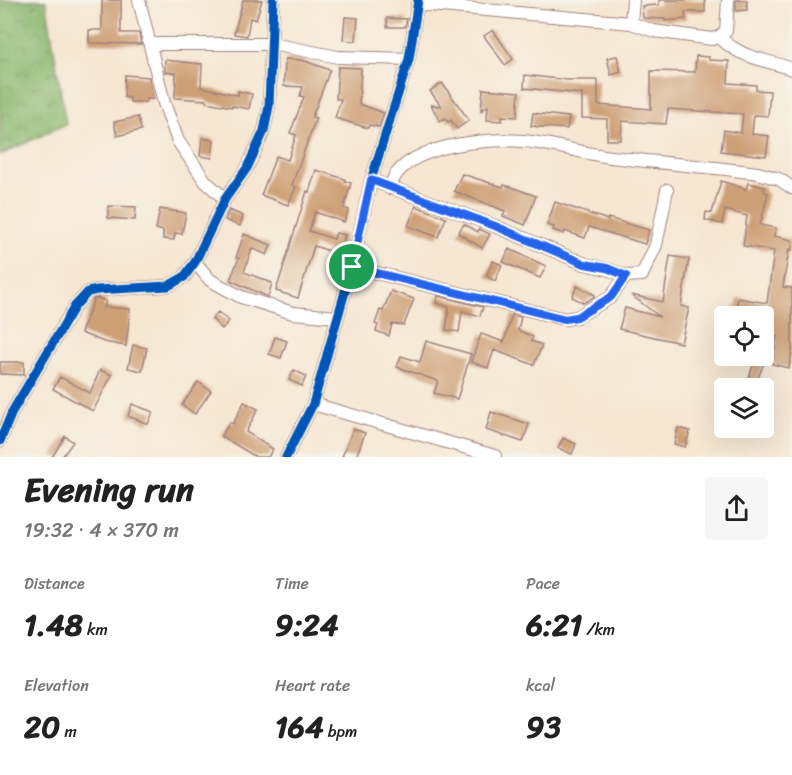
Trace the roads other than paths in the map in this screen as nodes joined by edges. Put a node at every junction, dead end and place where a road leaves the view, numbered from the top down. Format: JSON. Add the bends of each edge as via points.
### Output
{"nodes":[{"id":1,"x":139,"y":0,"type":"edge"},
{"id":2,"x":273,"y":0,"type":"edge"},
{"id":3,"x":633,"y":0,"type":"edge"},
{"id":4,"x":728,"y":0,"type":"edge"},
{"id":5,"x":418,"y":2,"type":"edge"},
{"id":6,"x":631,"y":23,"type":"junction"},
{"id":7,"x":719,"y":37,"type":"junction"},
{"id":8,"x":150,"y":44,"type":"junction"},
{"id":9,"x":272,"y":44,"type":"junction"},
{"id":10,"x":409,"y":59,"type":"junction"},
{"id":11,"x":792,"y":69,"type":"edge"},
{"id":12,"x":371,"y":180,"type":"junction"},
{"id":13,"x":390,"y":188,"type":"junction"},
{"id":14,"x":792,"y":188,"type":"edge"},
{"id":15,"x":667,"y":190,"type":"dead end"},
{"id":16,"x":225,"y":199,"type":"junction"},
{"id":17,"x":195,"y":261,"type":"junction"},
{"id":18,"x":352,"y":267,"type":"junction"},
{"id":19,"x":626,"y":276,"type":"junction"},
{"id":20,"x":337,"y":317,"type":"junction"},
{"id":21,"x":313,"y":405,"type":"junction"},
{"id":22,"x":0,"y":441,"type":"edge"},
{"id":23,"x":495,"y":456,"type":"edge"},
{"id":24,"x":286,"y":457,"type":"edge"}],
"edges":[{"from":1,"to":8,"type":"street"},
{"from":2,"to":9,"type":"street"},
{"from":3,"to":6,"type":"street"},
{"from":4,"to":7,"type":"street","via":[[726,31]]},
{"from":5,"to":6,"type":"street"},
{"from":5,"to":10,"type":"street"},
{"from":6,"to":7,"type":"street","via":[[663,33]]},
{"from":7,"to":11,"type":"street","via":[[732,49],[753,59]]},
{"from":8,"to":9,"type":"street"},
{"from":8,"to":16,"type":"street","via":[[178,141],[206,182]]},
{"from":9,"to":10,"type":"street","via":[[338,57]]},
{"from":9,"to":16,"type":"street","via":[[270,106],[264,131],[247,168]]},
{"from":10,"to":12,"type":"street"},
{"from":12,"to":13,"type":"street"},
{"from":12,"to":18,"type":"street"},
{"from":13,"to":14,"type":"street","via":[[397,173],[409,162],[453,146],[488,140],[524,141],[603,156],[758,173]]},
{"from":13,"to":19,"type":"street","via":[[585,264]]},
{"from":15,"to":19,"type":"street","via":[[656,245],[642,275]]},
{"from":16,"to":17,"type":"street"},
{"from":17,"to":20,"type":"street","via":[[210,280],[241,297],[293,314]]},
{"from":17,"to":22,"type":"street","via":[[184,277],[168,286],[88,292],[75,306],[13,410]]},
{"from":18,"to":19,"type":"street","via":[[565,319],[577,317],[611,297]]},
{"from":18,"to":20,"type":"street"},
{"from":20,"to":21,"type":"street"},
{"from":21,"to":23,"type":"street"},
{"from":21,"to":24,"type":"street"}]}
